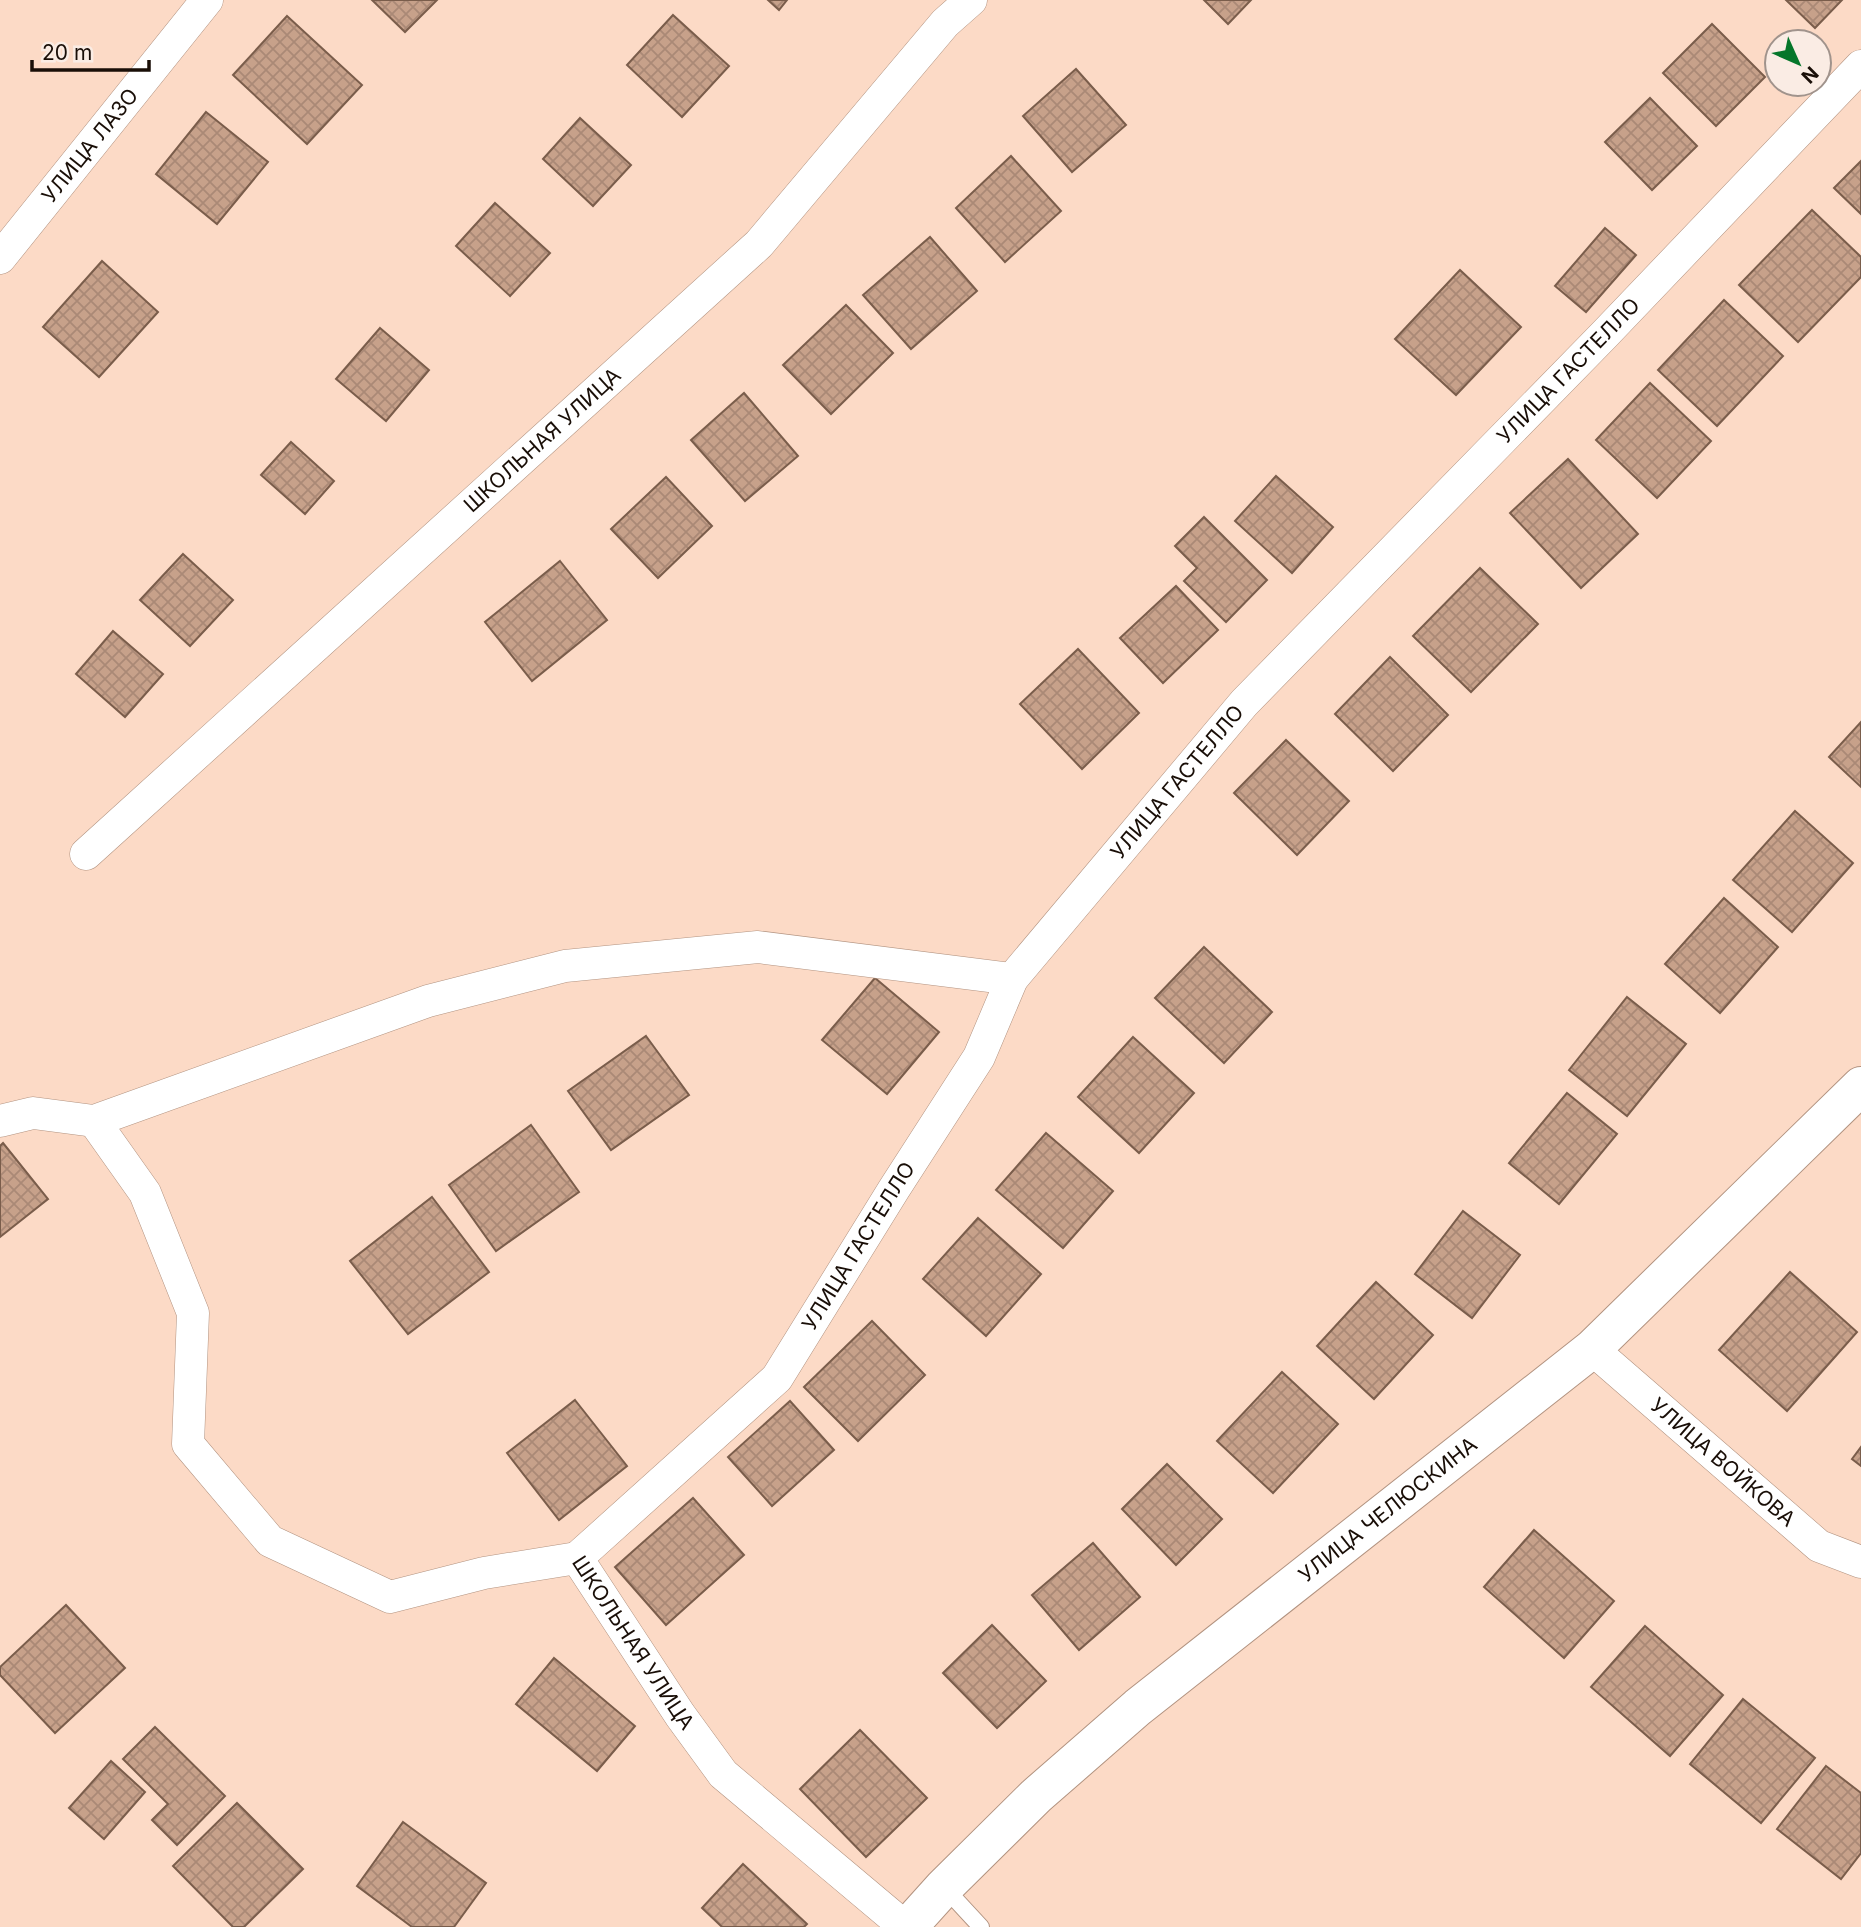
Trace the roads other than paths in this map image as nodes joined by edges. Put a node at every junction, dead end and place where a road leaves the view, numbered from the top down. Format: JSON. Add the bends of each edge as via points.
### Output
{"nodes":[{"id":1,"x":207,"y":0,"type":"edge"},
{"id":2,"x":971,"y":0,"type":"edge"},
{"id":3,"x":1861,"y":66,"type":"edge"},
{"id":4,"x":0,"y":258,"type":"edge"},
{"id":5,"x":86,"y":854,"type":"dead end"},
{"id":6,"x":1012,"y":979,"type":"junction"},
{"id":7,"x":1861,"y":1086,"type":"edge"},
{"id":8,"x":0,"y":1121,"type":"edge"},
{"id":9,"x":94,"y":1121,"type":"junction"},
{"id":10,"x":1592,"y":1349,"type":"junction"},
{"id":11,"x":577,"y":1558,"type":"junction"},
{"id":12,"x":1861,"y":1562,"type":"edge"},
{"id":13,"x":944,"y":1887,"type":"junction"},
{"id":14,"x":906,"y":1927,"type":"edge"},
{"id":15,"x":981,"y":1927,"type":"edge"}],
"edges":[{"from":1,"to":4,"type":"street","name":"УЛИЦА ЛАЗО"},
{"from":2,"to":5,"type":"street","name":"ШКОЛЬНАЯ УЛИЦА","via":[[945,23],[759,244]]},
{"from":3,"to":6,"type":"street","name":"УЛИЦА ГАСТЕЛЛО","via":[[1244,704]]},
{"from":6,"to":9,"type":"street","via":[[758,947],[565,966],[428,1001]]},
{"from":6,"to":11,"type":"street","name":"УЛИЦА ГАСТЕЛЛО","via":[[979,1057],[777,1378]]},
{"from":7,"to":10,"type":"street","name":"УЛИЦА ЧЕЛЮСКИНА"},
{"from":8,"to":9,"type":"street","via":[[33,1113]]},
{"from":9,"to":11,"type":"street","name":"ШКОЛЬНАЯ УЛИЦА","via":[[145,1194],[193,1314],[188,1444],[271,1541],[390,1597],[484,1573]]},
{"from":10,"to":12,"type":"street","name":"УЛИЦА ВОЙКОВА","via":[[1819,1546]]},
{"from":10,"to":13,"type":"street","name":"УЛИЦА ЧЕЛЮСКИНА","via":[[1138,1707],[1036,1796]]},
{"from":11,"to":14,"type":"street","name":"ШКОЛЬНАЯ УЛИЦА","via":[[723,1774]]},
{"from":13,"to":14,"type":"street","name":"УЛИЦА ЧЕЛЮСКИНА"},
{"from":13,"to":15,"type":"lane"}]}
